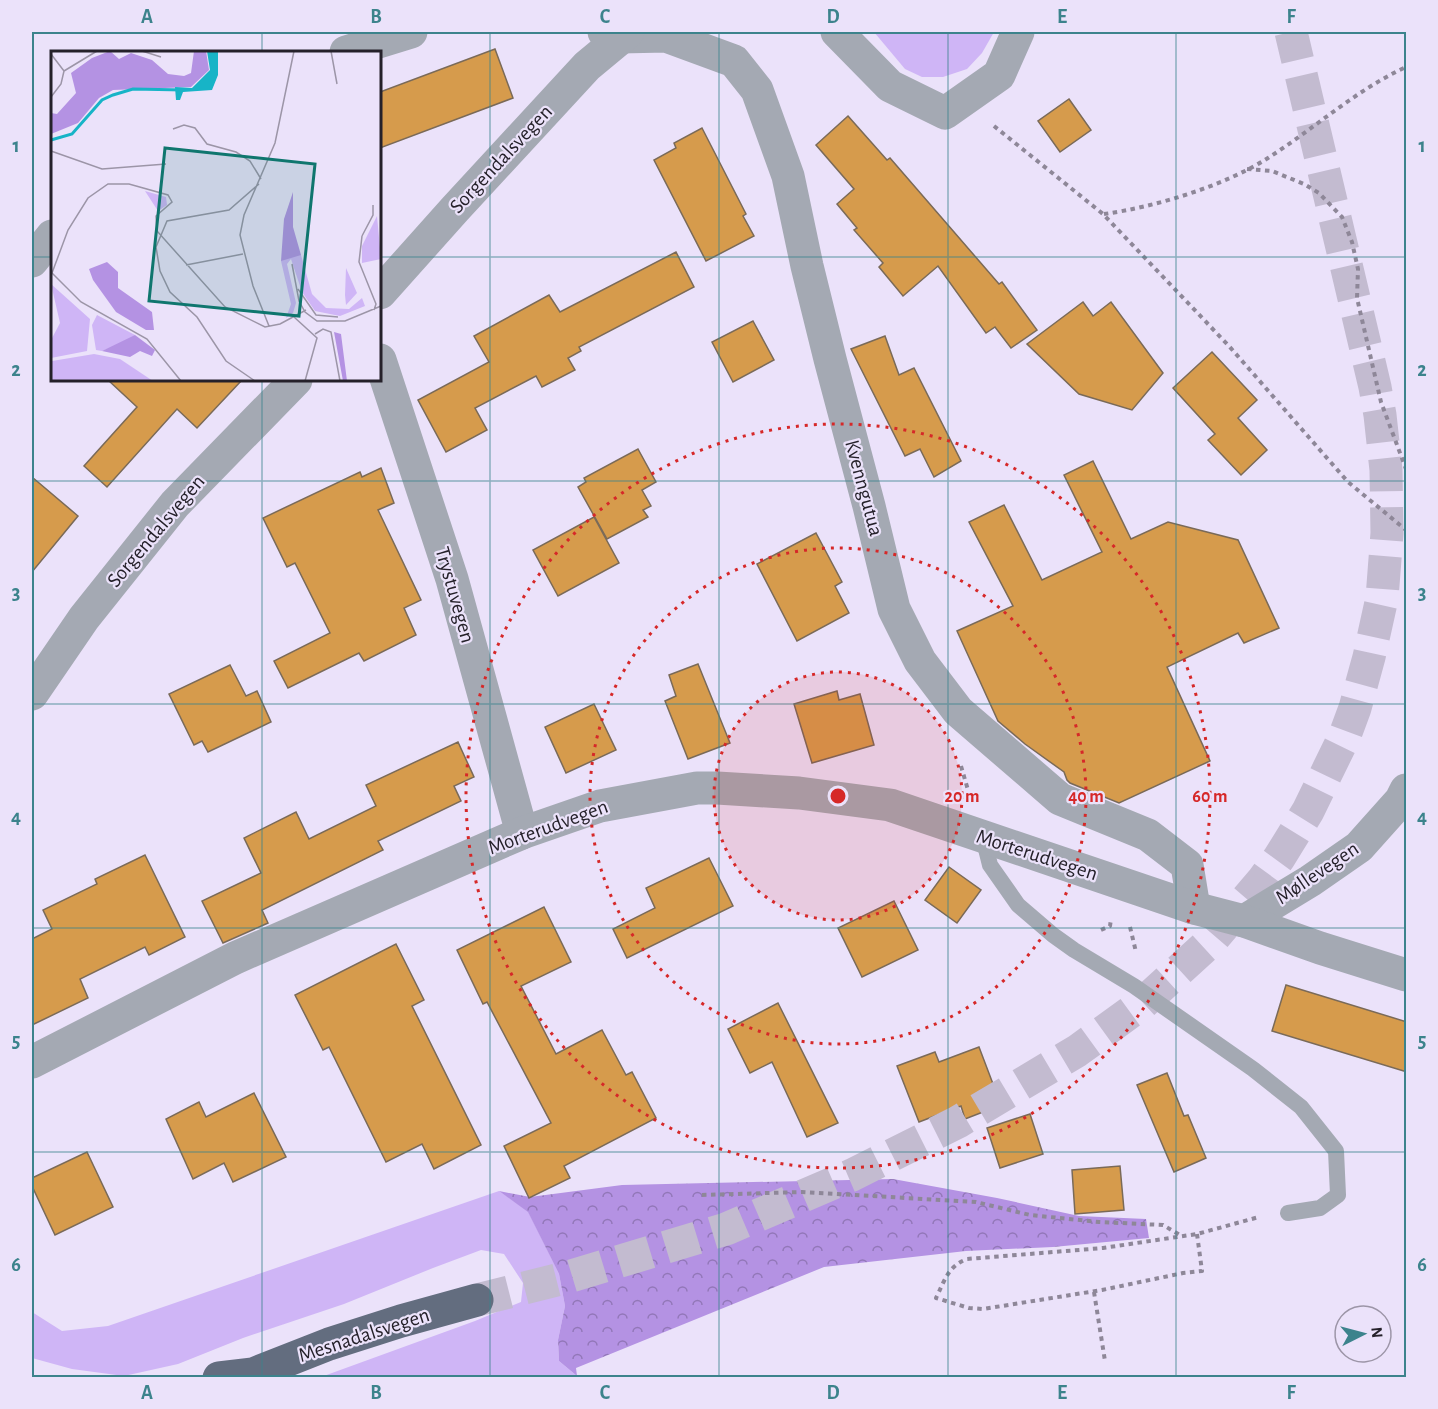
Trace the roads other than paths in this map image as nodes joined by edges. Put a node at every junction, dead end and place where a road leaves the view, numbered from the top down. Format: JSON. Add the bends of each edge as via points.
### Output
{"nodes":[{"id":1,"x":411,"y":32,"type":"edge"},
{"id":2,"x":837,"y":32,"type":"edge"},
{"id":3,"x":1018,"y":32,"type":"edge"},
{"id":4,"x":617,"y":34,"type":"edge"},
{"id":5,"x":349,"y":51,"type":"edge"},
{"id":6,"x":51,"y":237,"type":"edge"},
{"id":7,"x":32,"y":261,"type":"edge"},
{"id":8,"x":381,"y":292,"type":"edge"},
{"id":9,"x":381,"y":363,"type":"edge"},
{"id":10,"x":295,"y":381,"type":"edge"},
{"id":11,"x":32,"y":694,"type":"edge"},
{"id":12,"x":1407,"y":790,"type":"edge"},
{"id":13,"x":522,"y":833,"type":"junction"},
{"id":14,"x":983,"y":837,"type":"junction"},
{"id":15,"x":1194,"y":908,"type":"junction"},
{"id":16,"x":1244,"y":921,"type":"junction"},
{"id":17,"x":1407,"y":975,"type":"edge"},
{"id":18,"x":32,"y":1062,"type":"edge"},
{"id":19,"x":1288,"y":1213,"type":"road end"},
{"id":20,"x":477,"y":1300,"type":"tunnel mouth"},
{"id":21,"x":251,"y":1376,"type":"edge"},
{"id":22,"x":219,"y":1377,"type":"edge"}],
"edges":[{"from":1,"to":5,"type":"street"},
{"from":2,"to":3,"type":"street","via":[[890,86],[945,113],[999,75]]},
{"from":4,"to":8,"type":"street","name":"Sorgendalsvegen"},
{"from":4,"to":15,"type":"street","name":"Kvenngutua","via":[[666,36],[734,61],[758,90],[788,176],[894,609],[920,661],[958,711],[1060,800],[1148,835],[1186,865]]},
{"from":6,"to":7,"type":"street"},
{"from":9,"to":13,"type":"street","name":"Trystuvegen","via":[[452,579]]},
{"from":10,"to":11,"type":"street","name":"Sorgendalsvegen","via":[[175,504],[84,618]]},
{"from":12,"to":16,"type":"street","name":"Møllevegen","via":[[1359,847]]},
{"from":13,"to":14,"type":"street","name":"Morterudvegen","via":[[600,806],[697,788],[717,788],[800,793],[890,805]]},
{"from":13,"to":18,"type":"street","name":"Morterudvegen","via":[[235,958]]},
{"from":14,"to":15,"type":"street","name":"Morterudvegen"},
{"from":14,"to":19,"type":"lane","via":[[990,865],[1018,905],[1053,936],[1134,986],[1301,1107],[1336,1151],[1338,1195],[1320,1208]]},
{"from":15,"to":16,"type":"street","name":"Morterudvegen"},
{"from":16,"to":17,"type":"street","name":"Morterudvegen"},
{"from":20,"to":21,"type":"highway","name":"Mesnadalsvegen","via":[[329,1344]]},
{"from":21,"to":22,"type":"highway","name":"Mesnadalsvegen"}]}
